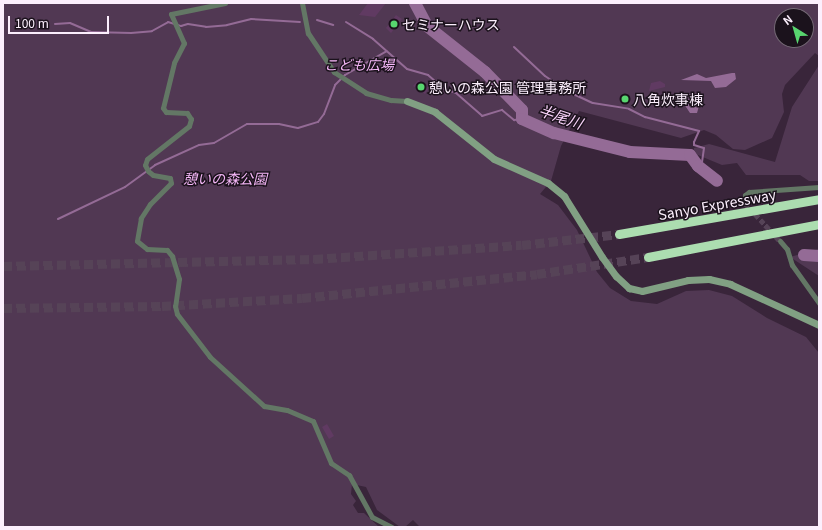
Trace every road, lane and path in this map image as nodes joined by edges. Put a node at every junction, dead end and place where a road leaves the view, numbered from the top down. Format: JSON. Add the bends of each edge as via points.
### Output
{"nodes":[{"id":1,"x":224,"y":3,"type":"edge"},
{"id":2,"x":302,"y":3,"type":"edge"},
{"id":3,"x":407,"y":101,"type":"joint"},
{"id":4,"x":819,"y":186,"type":"edge"},
{"id":5,"x":819,"y":199,"type":"edge"},
{"id":6,"x":745,"y":203,"type":"dead end"},
{"id":7,"x":819,"y":224,"type":"edge"},
{"id":8,"x":619,"y":234,"type":"tunnel mouth"},
{"id":9,"x":780,"y":241,"type":"tunnel mouth"},
{"id":10,"x":648,"y":257,"type":"tunnel mouth"},
{"id":11,"x":819,"y":303,"type":"edge"},
{"id":12,"x":819,"y":325,"type":"edge"},
{"id":13,"x":392,"y":527,"type":"edge"}],
"edges":[{"from":1,"to":13,"type":"street","via":[[171,14],[184,43],[174,63],[163,108],[166,112],[188,113],[191,119],[189,126],[147,158],[145,165],[148,171],[152,175],[170,178],[171,183],[150,204],[141,218],[137,241],[147,249],[167,250],[172,256],[179,280],[175,301],[177,314],[210,357],[264,406],[287,410],[313,421],[331,463],[349,475],[372,517]]},
{"from":2,"to":3,"type":"street","via":[[308,33],[319,52],[338,75],[366,93],[391,100]]},
{"from":3,"to":12,"type":"street","via":[[435,112],[494,159],[548,183],[564,196],[602,257],[629,288],[642,291],[688,280],[709,279],[730,284]]},
{"from":4,"to":6,"type":"street","via":[[749,192],[745,195]]},
{"from":5,"to":8,"type":"highway","name":"Sanyo Expressway"},
{"from":7,"to":10,"type":"highway"},
{"from":9,"to":11,"type":"street","via":[[788,249],[792,265]]}]}
